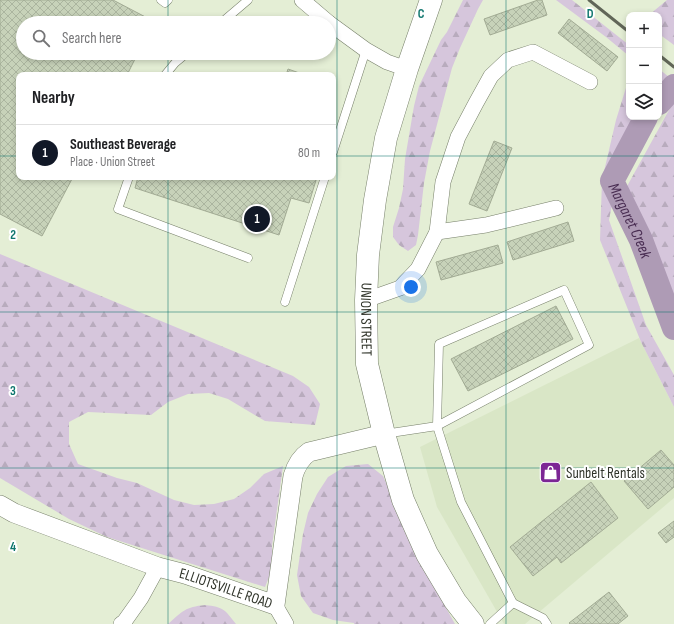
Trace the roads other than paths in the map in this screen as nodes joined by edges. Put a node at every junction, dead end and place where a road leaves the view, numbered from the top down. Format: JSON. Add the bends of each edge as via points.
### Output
{"nodes":[{"id":1,"x":161,"y":0,"type":"edge"},
{"id":2,"x":168,"y":0,"type":"edge"},
{"id":3,"x":248,"y":0,"type":"edge"},
{"id":4,"x":432,"y":0,"type":"edge"},
{"id":5,"x":310,"y":4,"type":"edge"},
{"id":6,"x":229,"y":16,"type":"edge"},
{"id":7,"x":322,"y":16,"type":"edge"},
{"id":8,"x":336,"y":28,"type":"edge"},
{"id":9,"x":366,"y":50,"type":"junction"},
{"id":10,"x":179,"y":60,"type":"edge"},
{"id":11,"x":407,"y":69,"type":"junction"},
{"id":12,"x":168,"y":72,"type":"edge"},
{"id":13,"x":590,"y":82,"type":"dead end"},
{"id":14,"x":336,"y":143,"type":"edge"},
{"id":15,"x":128,"y":180,"type":"edge"},
{"id":16,"x":324,"y":180,"type":"edge"},
{"id":17,"x":556,"y":208,"type":"dead end"},
{"id":18,"x":437,"y":232,"type":"junction"},
{"id":19,"x":248,"y":258,"type":"dead end"},
{"id":20,"x":366,"y":300,"type":"junction"},
{"id":21,"x":285,"y":302,"type":"dead end"},
{"id":22,"x":437,"y":426,"type":"junction"},
{"id":23,"x":384,"y":434,"type":"junction"},
{"id":24,"x":0,"y":506,"type":"edge"},
{"id":25,"x":158,"y":567,"type":"junction"},
{"id":26,"x":513,"y":603,"type":"junction"},
{"id":27,"x":275,"y":605,"type":"junction"},
{"id":28,"x":121,"y":624,"type":"edge"},
{"id":29,"x":286,"y":624,"type":"edge"},
{"id":30,"x":472,"y":624,"type":"edge"},
{"id":31,"x":490,"y":624,"type":"edge"},
{"id":32,"x":547,"y":624,"type":"edge"}],
"edges":[{"from":1,"to":2,"type":"lane"},
{"from":3,"to":6,"type":"lane"},
{"from":4,"to":11,"type":"main road","name":"UNION STREET"},
{"from":5,"to":7,"type":"street"},
{"from":8,"to":9,"type":"street"},
{"from":9,"to":11,"type":"street","via":[[387,62]]},
{"from":9,"to":14,"type":"lane"},
{"from":10,"to":12,"type":"lane"},
{"from":11,"to":20,"type":"main road","name":"UNION STREET","via":[[386,138],[368,255]]},
{"from":13,"to":18,"type":"street","via":[[533,52],[508,60],[492,76],[458,137],[443,182]]},
{"from":15,"to":19,"type":"lane","via":[[118,208]]},
{"from":16,"to":21,"type":"lane"},
{"from":17,"to":18,"type":"street","via":[[486,225]]},
{"from":18,"to":20,"type":"street","via":[[418,269],[400,288]]},
{"from":20,"to":23,"type":"main road","name":"UNION STREET","via":[[367,364]]},
{"from":22,"to":22,"type":"lane","via":[[589,345],[564,290],[439,344]]},
{"from":22,"to":23,"type":"lane"},
{"from":22,"to":26,"type":"lane","via":[[461,502]]},
{"from":23,"to":27,"type":"street","name":"ELLIOTSVILLE ROAD","via":[[309,452],[299,461],[293,476]]},
{"from":23,"to":30,"type":"main road","name":"UNION STREET","via":[[403,500],[427,554]]},
{"from":24,"to":25,"type":"street","name":"ELLIOTSVILLE ROAD"},
{"from":25,"to":27,"type":"street","name":"ELLIOTSVILLE ROAD"},
{"from":25,"to":28,"type":"street","via":[[141,598]]},
{"from":26,"to":31,"type":"lane"},
{"from":26,"to":32,"type":"lane","via":[[543,618]]},
{"from":27,"to":29,"type":"street"}]}
